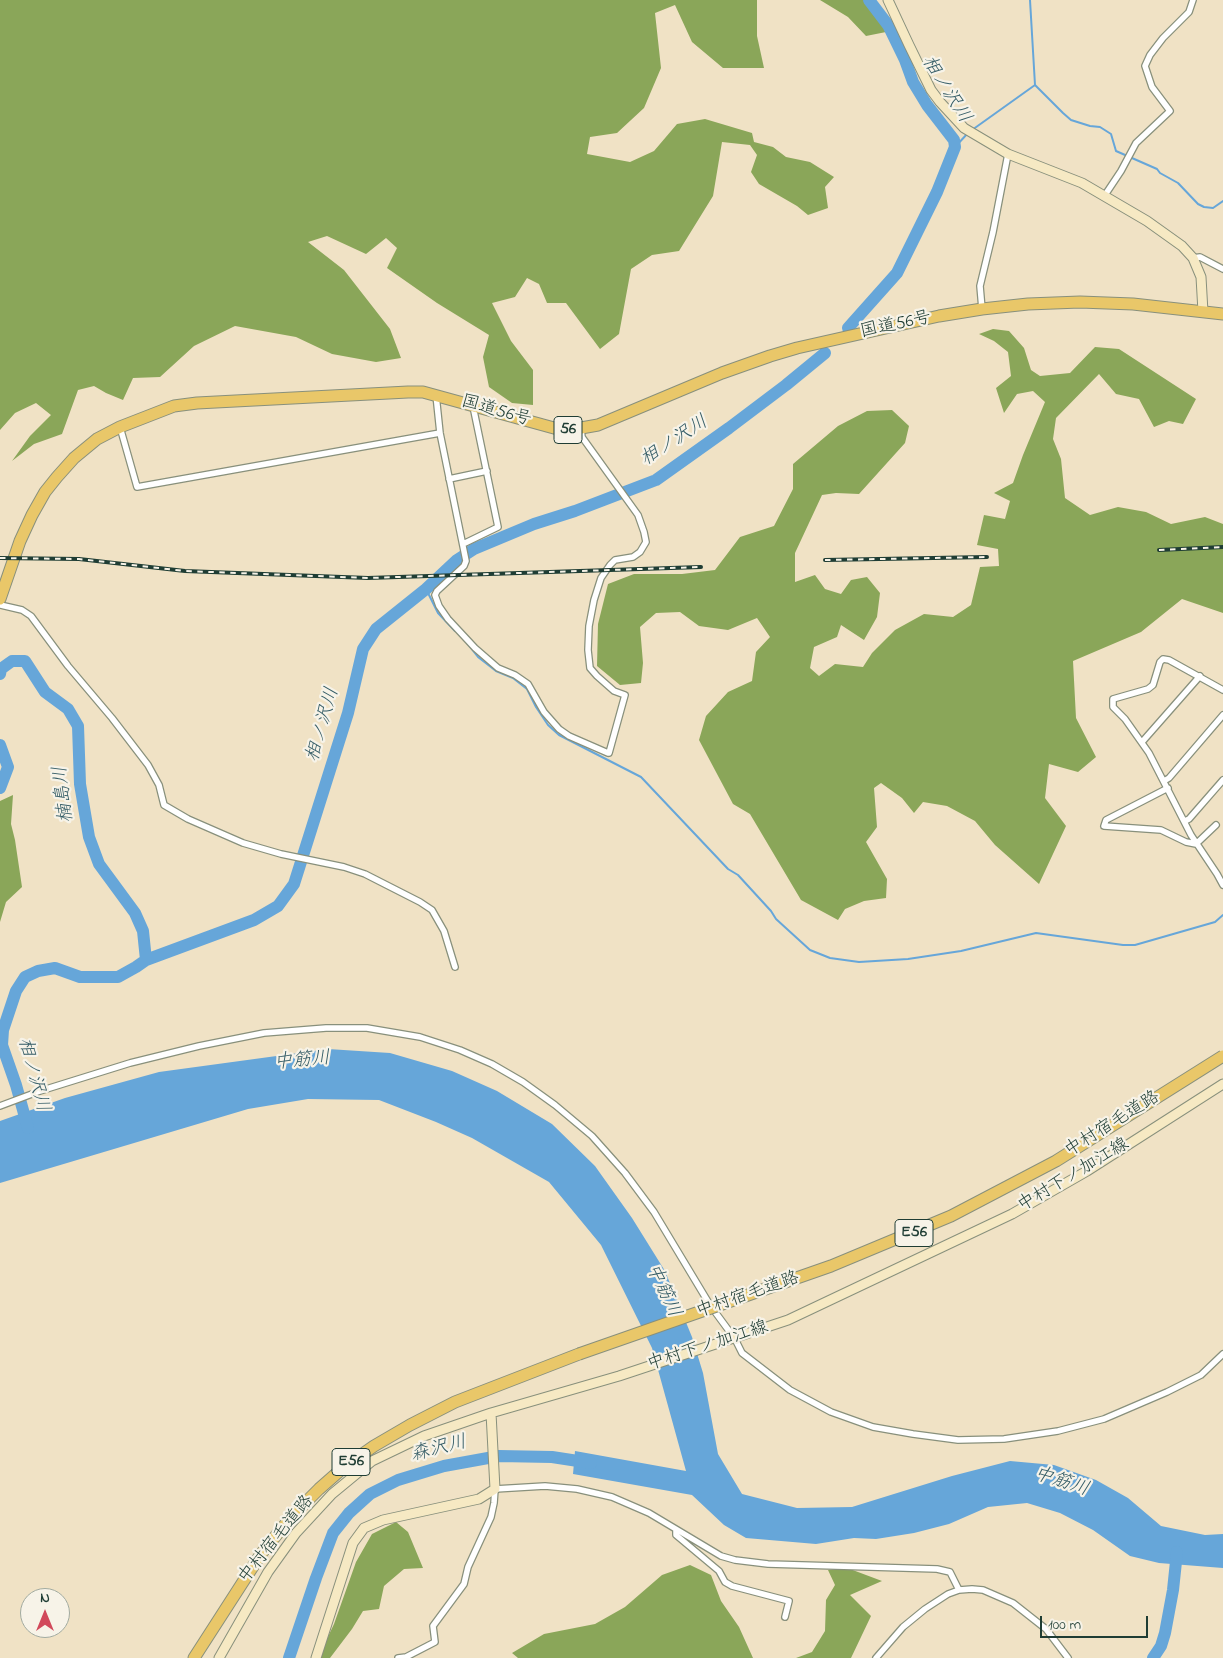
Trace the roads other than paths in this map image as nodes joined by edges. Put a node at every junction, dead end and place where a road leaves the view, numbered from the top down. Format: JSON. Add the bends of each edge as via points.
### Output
{"nodes":[{"id":1,"x":888,"y":0,"type":"edge"},
{"id":2,"x":1193,"y":0,"type":"edge"},
{"id":3,"x":1008,"y":154,"type":"junction"},
{"id":4,"x":1105,"y":195,"type":"junction"},
{"id":5,"x":1193,"y":258,"type":"junction"},
{"id":6,"x":1223,"y":269,"type":"edge"},
{"id":7,"x":982,"y":309,"type":"junction"},
{"id":8,"x":1203,"y":312,"type":"junction"},
{"id":9,"x":1223,"y":314,"type":"edge"},
{"id":10,"x":436,"y":395,"type":"junction"},
{"id":11,"x":476,"y":406,"type":"junction"},
{"id":12,"x":120,"y":427,"type":"junction"},
{"id":13,"x":581,"y":429,"type":"junction"},
{"id":14,"x":440,"y":433,"type":"junction"},
{"id":15,"x":487,"y":472,"type":"junction"},
{"id":16,"x":449,"y":479,"type":"junction"},
{"id":17,"x":463,"y":546,"type":"junction"},
{"id":18,"x":0,"y":599,"type":"edge"},
{"id":19,"x":0,"y":605,"type":"edge"},
{"id":20,"x":1200,"y":676,"type":"junction"},
{"id":21,"x":1223,"y":690,"type":"edge"},
{"id":22,"x":1223,"y":715,"type":"edge"},
{"id":23,"x":1142,"y":742,"type":"junction"},
{"id":24,"x":1223,"y":780,"type":"edge"},
{"id":25,"x":1164,"y":781,"type":"junction"},
{"id":26,"x":1168,"y":788,"type":"junction"},
{"id":27,"x":1185,"y":821,"type":"junction"},
{"id":28,"x":1216,"y":825,"type":"dead end"},
{"id":29,"x":1196,"y":844,"type":"junction"},
{"id":30,"x":1223,"y":885,"type":"edge"},
{"id":31,"x":455,"y":967,"type":"dead end"},
{"id":32,"x":1223,"y":1056,"type":"edge"},
{"id":33,"x":1223,"y":1084,"type":"edge"},
{"id":34,"x":2,"y":1104,"type":"edge"},
{"id":35,"x":735,"y":1339,"type":"junction"},
{"id":36,"x":1223,"y":1354,"type":"edge"},
{"id":37,"x":491,"y":1414,"type":"junction"},
{"id":38,"x":495,"y":1489,"type":"junction"},
{"id":39,"x":676,"y":1530,"type":"junction"},
{"id":40,"x":959,"y":1590,"type":"junction"},
{"id":41,"x":785,"y":1617,"type":"dead end"},
{"id":42,"x":194,"y":1658,"type":"edge"},
{"id":43,"x":219,"y":1658,"type":"edge"},
{"id":44,"x":316,"y":1658,"type":"edge"},
{"id":45,"x":398,"y":1658,"type":"edge"},
{"id":46,"x":876,"y":1658,"type":"edge"},
{"id":47,"x":1068,"y":1658,"type":"edge"}],
"edges":[{"from":1,"to":3,"type":"main road","via":[[931,90],[940,102],[968,131]]},
{"from":2,"to":4,"type":"street","via":[[1189,12],[1163,38],[1144,66],[1152,87],[1170,111],[1136,143]]},
{"from":3,"to":4,"type":"main road"},
{"from":3,"to":7,"type":"street","via":[[980,286]]},
{"from":4,"to":5,"type":"main road","via":[[1168,235]]},
{"from":5,"to":6,"type":"street","via":[[1200,257]]},
{"from":5,"to":8,"type":"main road","via":[[1201,277]]},
{"from":7,"to":8,"type":"highway","name":"国道56号","number":"56","via":[[1080,302]]},
{"from":7,"to":13,"type":"highway","name":"国道56号","number":"56","via":[[826,341],[770,356]]},
{"from":8,"to":9,"type":"highway","name":"国道56号","number":"56"},
{"from":10,"to":11,"type":"highway","name":"国道56号","number":"56"},
{"from":10,"to":12,"type":"highway","name":"国道56号","number":"56","via":[[408,392],[197,403],[174,406]]},
{"from":10,"to":14,"type":"street"},
{"from":11,"to":13,"type":"highway","name":"国道56号","number":"56","via":[[554,428]]},
{"from":11,"to":15,"type":"street","via":[[474,411]]},
{"from":12,"to":14,"type":"street","via":[[137,487]]},
{"from":12,"to":18,"type":"highway","name":"国道56号","number":"56","via":[[74,458],[45,492],[20,541]]},
{"from":13,"to":17,"type":"street","via":[[582,436],[638,516],[646,542],[633,557],[615,560],[601,578],[589,626],[590,668],[614,691],[625,695],[609,753],[559,729],[544,712],[528,684],[498,668],[448,619],[439,606],[436,591],[464,566]]},
{"from":14,"to":16,"type":"street"},
{"from":15,"to":16,"type":"street"},
{"from":15,"to":17,"type":"street","via":[[498,527]]},
{"from":16,"to":17,"type":"street"},
{"from":19,"to":31,"type":"street","via":[[22,610],[30,616],[148,765],[159,785],[164,806],[244,842],[365,874],[426,906],[432,910],[444,931]]},
{"from":20,"to":21,"type":"street"},
{"from":20,"to":23,"type":"street"},
{"from":20,"to":23,"type":"street","via":[[1164,659],[1160,662],[1153,685],[1148,689],[1113,699],[1113,707]]},
{"from":22,"to":25,"type":"street"},
{"from":23,"to":25,"type":"street"},
{"from":24,"to":27,"type":"street"},
{"from":25,"to":26,"type":"street"},
{"from":26,"to":27,"type":"street"},
{"from":26,"to":29,"type":"street","via":[[1106,820],[1104,826],[1160,830]]},
{"from":27,"to":29,"type":"street"},
{"from":28,"to":29,"type":"street"},
{"from":29,"to":30,"type":"street"},
{"from":32,"to":42,"type":"highway","name":"中村宿毛道路","number":"E56","bridge":true,"via":[[1056,1161],[951,1216],[831,1266],[579,1354],[455,1402],[381,1442],[344,1467],[292,1516],[262,1554]]},
{"from":33,"to":35,"type":"main road","name":"中村下ノ加江線","via":[[1087,1171],[1012,1214],[788,1320]]},
{"from":34,"to":35,"type":"street","via":[[130,1063],[264,1033],[367,1028],[420,1037],[492,1064],[555,1105],[592,1136],[654,1212],[710,1305]]},
{"from":35,"to":36,"type":"street","via":[[742,1353],[754,1364],[790,1390],[831,1412],[873,1427],[958,1440],[1058,1431],[1104,1419],[1201,1375]]},
{"from":35,"to":37,"type":"main road","name":"中村下ノ加江線"},
{"from":37,"to":38,"type":"main road"},
{"from":37,"to":43,"type":"main road","name":"中村下ノ加江線","via":[[424,1436],[372,1461],[332,1494],[296,1533],[268,1572]]},
{"from":38,"to":39,"type":"street","via":[[545,1486],[577,1489],[612,1497],[649,1513]]},
{"from":38,"to":44,"type":"main road","via":[[479,1500],[383,1520],[364,1528],[353,1543]]},
{"from":38,"to":45,"type":"street","via":[[490,1517],[464,1584],[433,1626],[435,1642]]},
{"from":39,"to":40,"type":"street","via":[[721,1556],[735,1560],[768,1564],[937,1569],[950,1572]]},
{"from":39,"to":41,"type":"street","via":[[676,1535],[719,1570],[725,1582],[789,1602]]},
{"from":40,"to":46,"type":"street","via":[[925,1609],[903,1627]]},
{"from":40,"to":47,"type":"street","via":[[982,1590],[1013,1603],[1046,1629]]}]}
